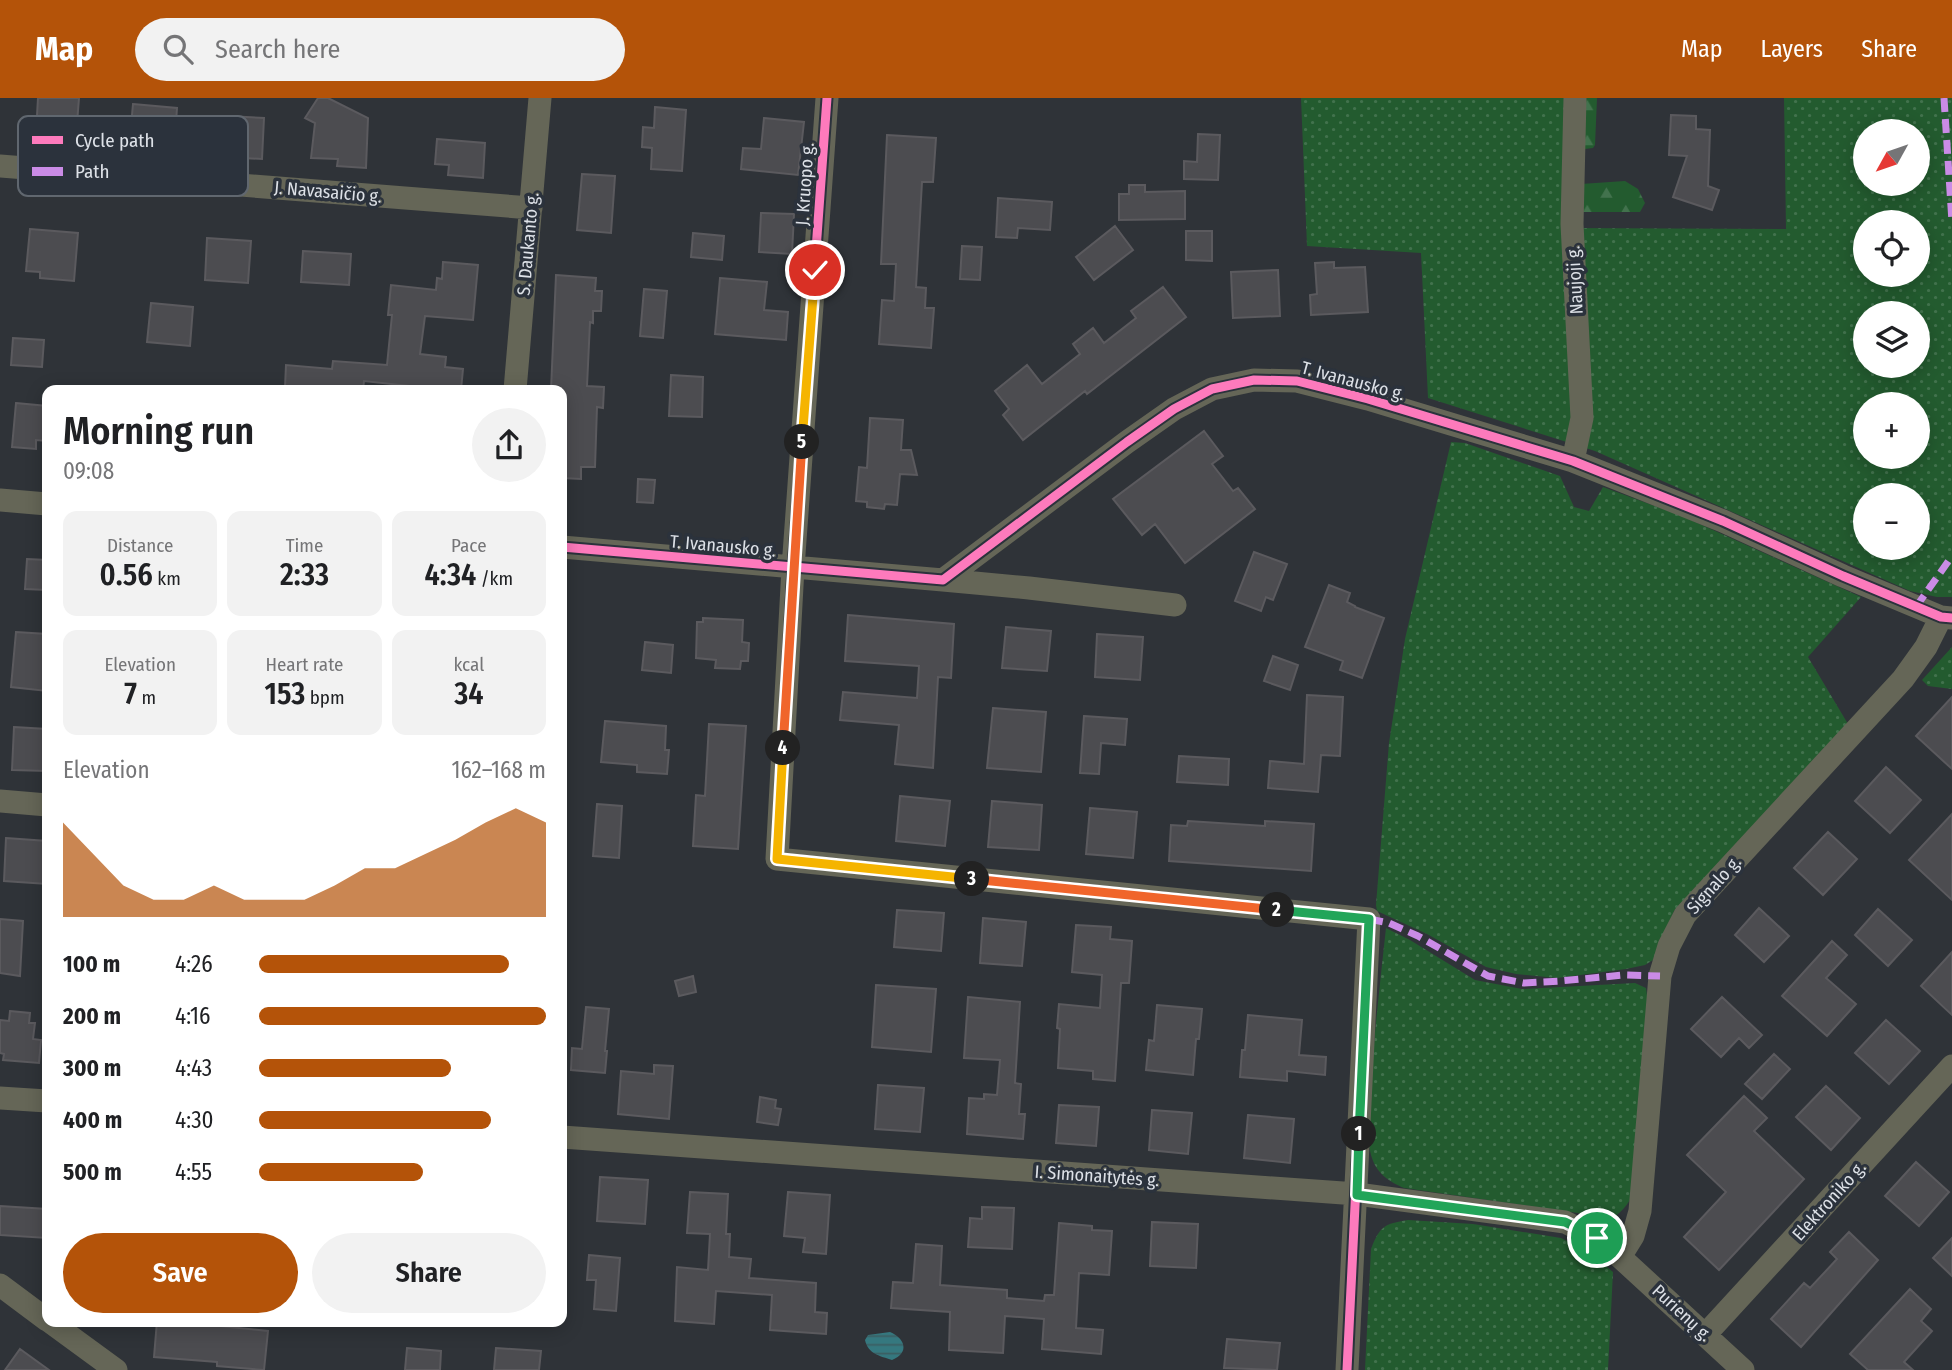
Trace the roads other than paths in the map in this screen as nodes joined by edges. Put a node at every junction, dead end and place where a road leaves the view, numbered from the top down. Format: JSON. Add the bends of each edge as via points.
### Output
{"nodes":[{"id":1,"x":540,"y":98,"type":"edge"},
{"id":2,"x":827,"y":98,"type":"edge"},
{"id":3,"x":1575,"y":98,"type":"edge"},
{"id":4,"x":0,"y":166,"type":"edge"},
{"id":5,"x":18,"y":167,"type":"edge"},
{"id":6,"x":248,"y":186,"type":"edge"},
{"id":7,"x":531,"y":208,"type":"junction"},
{"id":8,"x":515,"y":385,"type":"edge"},
{"id":9,"x":1573,"y":461,"type":"junction"},
{"id":10,"x":0,"y":500,"type":"edge"},
{"id":11,"x":42,"y":504,"type":"edge"},
{"id":12,"x":567,"y":547,"type":"edge"},
{"id":13,"x":793,"y":568,"type":"junction"},
{"id":14,"x":943,"y":580,"type":"junction"},
{"id":15,"x":1175,"y":605,"type":"dead end"},
{"id":16,"x":1946,"y":618,"type":"edge"},
{"id":17,"x":0,"y":801,"type":"edge"},
{"id":18,"x":42,"y":805,"type":"edge"},
{"id":19,"x":1952,"y":1066,"type":"edge"},
{"id":20,"x":0,"y":1098,"type":"edge"},
{"id":21,"x":42,"y":1101,"type":"edge"},
{"id":22,"x":567,"y":1137,"type":"edge"},
{"id":23,"x":1357,"y":1195,"type":"junction"},
{"id":24,"x":1620,"y":1256,"type":"junction"},
{"id":25,"x":0,"y":1285,"type":"edge"},
{"id":26,"x":42,"y":1316,"type":"edge"},
{"id":27,"x":58,"y":1327,"type":"edge"},
{"id":28,"x":1705,"y":1335,"type":"junction"},
{"id":29,"x":116,"y":1370,"type":"edge"},
{"id":30,"x":1347,"y":1370,"type":"edge"},
{"id":31,"x":1743,"y":1370,"type":"edge"}],
"edges":[{"from":1,"to":7,"type":"street","name":"S. Daukanto g."},
{"from":2,"to":13,"type":"street","name":"J. Kruopo g."},
{"from":3,"to":9,"type":"street","name":"Naujoji g.","via":[[1572,223],[1582,418]]},
{"from":4,"to":5,"type":"street","name":"J. Navasaičio g."},
{"from":6,"to":7,"type":"street","name":"J. Navasaičio g."},
{"from":7,"to":8,"type":"street","name":"S. Daukanto g."},
{"from":9,"to":14,"type":"street","name":"T. Ivanausko g.","via":[[1368,399],[1297,381],[1254,380],[1212,389],[1174,409]]},
{"from":9,"to":16,"type":"street","name":"T. Ivanausko g."},
{"from":10,"to":11,"type":"street"},
{"from":12,"to":13,"type":"street","name":"T. Ivanausko g."},
{"from":13,"to":14,"type":"street","name":"T. Ivanausko g."},
{"from":13,"to":23,"type":"street","name":"J. Kruopo g.","via":[[777,859],[1369,919]]},
{"from":14,"to":15,"type":"street","name":"T. Ivanausko g."},
{"from":16,"to":24,"type":"street","name":"Signalo g.","via":[[1903,679],[1685,915],[1669,946],[1660,976],[1640,1211],[1633,1236]]},
{"from":17,"to":18,"type":"street"},
{"from":19,"to":28,"type":"street","name":"Elektroniko g."},
{"from":20,"to":21,"type":"street"},
{"from":22,"to":23,"type":"street","name":"I. Simonaitytės g."},
{"from":23,"to":24,"type":"street","name":"I. Simonaitytės g.","via":[[1565,1222]]},
{"from":23,"to":30,"type":"street"},
{"from":24,"to":28,"type":"street","name":"Purienų g."},
{"from":25,"to":26,"type":"street"},
{"from":27,"to":29,"type":"street"},
{"from":28,"to":31,"type":"street","name":"Purienų g."}]}
